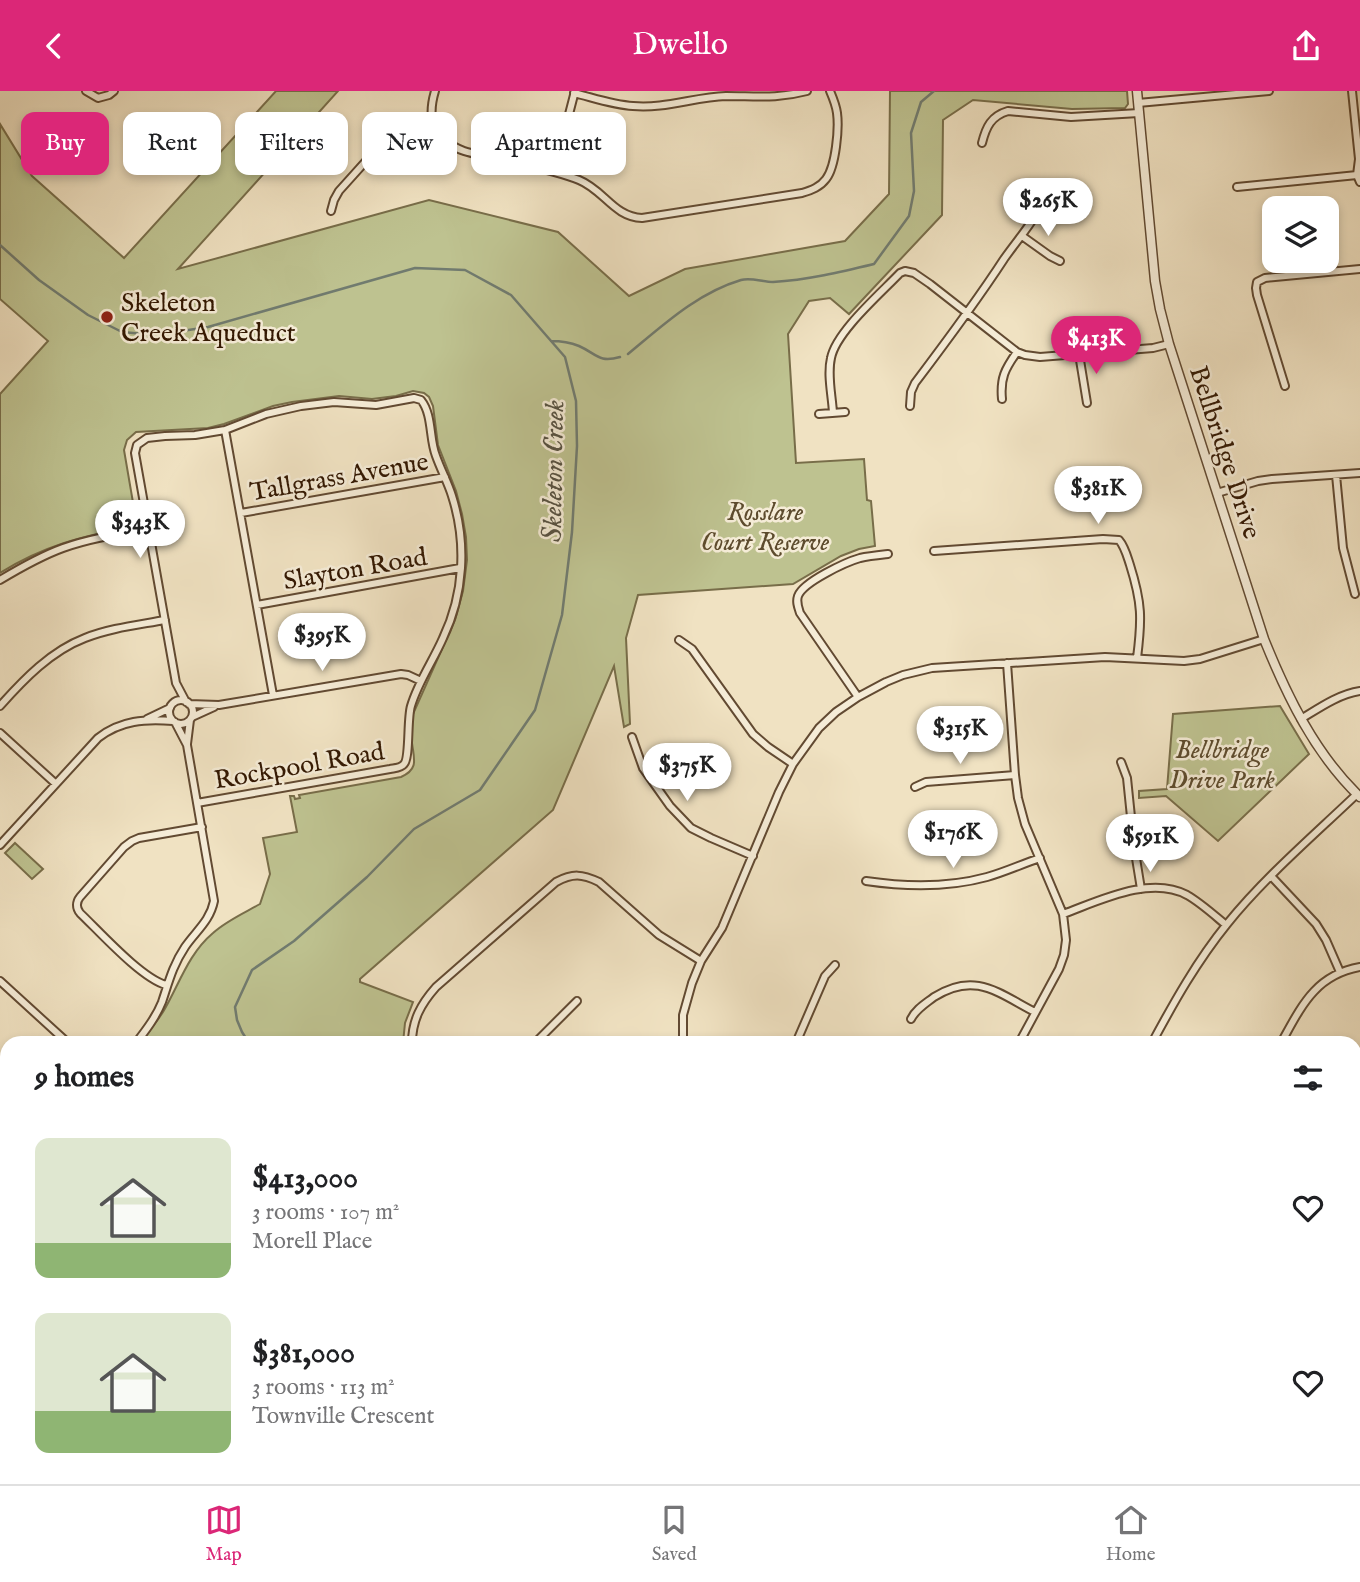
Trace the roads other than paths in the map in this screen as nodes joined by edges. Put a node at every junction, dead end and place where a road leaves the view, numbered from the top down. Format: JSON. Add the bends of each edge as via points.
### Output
{"nodes":[{"id":1,"x":86,"y":91,"type":"edge"},
{"id":2,"x":114,"y":91,"type":"edge"},
{"id":3,"x":435,"y":91,"type":"edge"},
{"id":4,"x":807,"y":91,"type":"edge"},
{"id":5,"x":830,"y":91,"type":"edge"},
{"id":6,"x":1137,"y":91,"type":"edge"},
{"id":7,"x":1269,"y":91,"type":"edge"},
{"id":8,"x":1352,"y":91,"type":"edge"},
{"id":9,"x":575,"y":92,"type":"edge"},
{"id":10,"x":696,"y":95,"type":"edge"},
{"id":11,"x":1138,"y":103,"type":"junction"},
{"id":12,"x":432,"y":112,"type":"edge"},
{"id":13,"x":570,"y":112,"type":"edge"},
{"id":14,"x":1139,"y":113,"type":"junction"},
{"id":15,"x":982,"y":143,"type":"dead end"},
{"id":16,"x":362,"y":165,"type":"edge"},
{"id":17,"x":563,"y":175,"type":"edge"},
{"id":18,"x":1358,"y":179,"type":"edge"},
{"id":19,"x":1237,"y":187,"type":"dead end"},
{"id":20,"x":1043,"y":200,"type":"dead end"},
{"id":21,"x":331,"y":211,"type":"dead end"},
{"id":22,"x":1022,"y":236,"type":"junction"},
{"id":23,"x":1060,"y":261,"type":"dead end"},
{"id":24,"x":1360,"y":269,"type":"edge"},
{"id":25,"x":1250,"y":278,"type":"dead end"},
{"id":26,"x":1257,"y":282,"type":"junction"},
{"id":27,"x":968,"y":314,"type":"junction"},
{"id":28,"x":1169,"y":344,"type":"junction"},
{"id":29,"x":1017,"y":352,"type":"junction"},
{"id":30,"x":1079,"y":354,"type":"junction"},
{"id":31,"x":1285,"y":386,"type":"dead end"},
{"id":32,"x":1002,"y":399,"type":"dead end"},
{"id":33,"x":1087,"y":403,"type":"dead end"},
{"id":34,"x":910,"y":406,"type":"dead end"},
{"id":35,"x":845,"y":412,"type":"dead end"},
{"id":36,"x":833,"y":413,"type":"junction"},
{"id":37,"x":819,"y":414,"type":"dead end"},
{"id":38,"x":225,"y":430,"type":"junction"},
{"id":39,"x":1360,"y":473,"type":"edge"},
{"id":40,"x":1336,"y":475,"type":"junction"},
{"id":41,"x":444,"y":477,"type":"junction"},
{"id":42,"x":1217,"y":493,"type":"junction"},
{"id":43,"x":241,"y":513,"type":"junction"},
{"id":44,"x":149,"y":529,"type":"junction"},
{"id":45,"x":1124,"y":533,"type":"dead end"},
{"id":46,"x":1119,"y":540,"type":"junction"},
{"id":47,"x":934,"y":551,"type":"dead end"},
{"id":48,"x":888,"y":554,"type":"dead end"},
{"id":49,"x":460,"y":568,"type":"junction"},
{"id":50,"x":0,"y":580,"type":"edge"},
{"id":51,"x":1355,"y":594,"type":"dead end"},
{"id":52,"x":257,"y":605,"type":"junction"},
{"id":53,"x":165,"y":620,"type":"junction"},
{"id":54,"x":1264,"y":639,"type":"junction"},
{"id":55,"x":679,"y":640,"type":"dead end"},
{"id":56,"x":1137,"y":657,"type":"junction"},
{"id":57,"x":1007,"y":663,"type":"junction"},
{"id":58,"x":421,"y":681,"type":"junction"},
{"id":59,"x":176,"y":683,"type":"junction"},
{"id":60,"x":1360,"y":691,"type":"edge"},
{"id":61,"x":273,"y":695,"type":"junction"},
{"id":62,"x":858,"y":697,"type":"junction"},
{"id":63,"x":187,"y":703,"type":"junction"},
{"id":64,"x":219,"y":705,"type":"junction"},
{"id":65,"x":0,"y":706,"type":"edge"},
{"id":66,"x":171,"y":707,"type":"junction"},
{"id":67,"x":191,"y":718,"type":"junction"},
{"id":68,"x":146,"y":719,"type":"junction"},
{"id":69,"x":1301,"y":719,"type":"junction"},
{"id":70,"x":174,"y":721,"type":"junction"},
{"id":71,"x":0,"y":733,"type":"edge"},
{"id":72,"x":632,"y":737,"type":"dead end"},
{"id":73,"x":187,"y":745,"type":"junction"},
{"id":74,"x":1121,"y":762,"type":"dead end"},
{"id":75,"x":793,"y":764,"type":"junction"},
{"id":76,"x":1014,"y":775,"type":"junction"},
{"id":77,"x":55,"y":784,"type":"junction"},
{"id":78,"x":915,"y":787,"type":"dead end"},
{"id":79,"x":1358,"y":796,"type":"edge"},
{"id":80,"x":197,"y":803,"type":"junction"},
{"id":81,"x":202,"y":827,"type":"junction"},
{"id":82,"x":0,"y":845,"type":"edge"},
{"id":83,"x":753,"y":856,"type":"junction"},
{"id":84,"x":1040,"y":857,"type":"junction"},
{"id":85,"x":1271,"y":876,"type":"junction"},
{"id":86,"x":866,"y":881,"type":"dead end"},
{"id":87,"x":1141,"y":888,"type":"junction"},
{"id":88,"x":1063,"y":914,"type":"junction"},
{"id":89,"x":1226,"y":925,"type":"junction"},
{"id":90,"x":701,"y":961,"type":"junction"},
{"id":91,"x":835,"y":965,"type":"dead end"},
{"id":92,"x":1360,"y":967,"type":"edge"},
{"id":93,"x":1340,"y":972,"type":"junction"},
{"id":94,"x":0,"y":981,"type":"edge"},
{"id":95,"x":166,"y":985,"type":"junction"},
{"id":96,"x":576,"y":1001,"type":"dead end"},
{"id":97,"x":1035,"y":1012,"type":"junction"},
{"id":98,"x":911,"y":1019,"type":"dead end"},
{"id":99,"x":60,"y":1036,"type":"edge"},
{"id":100,"x":141,"y":1036,"type":"edge"},
{"id":101,"x":412,"y":1036,"type":"edge"},
{"id":102,"x":542,"y":1036,"type":"edge"},
{"id":103,"x":683,"y":1036,"type":"edge"},
{"id":104,"x":799,"y":1036,"type":"edge"},
{"id":105,"x":1023,"y":1036,"type":"edge"},
{"id":106,"x":1156,"y":1036,"type":"edge"},
{"id":107,"x":1284,"y":1036,"type":"edge"}],
"edges":[{"from":1,"to":2,"type":"street","via":[[98,98]]},
{"from":3,"to":12,"type":"street"},
{"from":4,"to":10,"type":"street","via":[[778,97]]},
{"from":5,"to":17,"type":"street","via":[[837,113],[831,171],[818,186],[802,193],[635,218],[582,181]]},
{"from":6,"to":11,"type":"street","name":"Bellbridge Drive"},
{"from":7,"to":11,"type":"street"},
{"from":8,"to":18,"type":"street"},
{"from":9,"to":10,"type":"street","via":[[634,106],[661,105]]},
{"from":9,"to":13,"type":"street"},
{"from":11,"to":14,"type":"street","name":"Bellbridge Drive"},
{"from":14,"to":15,"type":"street","via":[[1071,117],[1008,111],[993,118]]},
{"from":14,"to":28,"type":"street","name":"Bellbridge Drive","via":[[1155,281]]},
{"from":16,"to":21,"type":"street","via":[[339,191]]},
{"from":18,"to":19,"type":"street"},
{"from":20,"to":22,"type":"street"},
{"from":22,"to":23,"type":"street"},
{"from":22,"to":27,"type":"street"},
{"from":24,"to":26,"type":"street"},
{"from":25,"to":26,"type":"street"},
{"from":26,"to":31,"type":"street"},
{"from":27,"to":29,"type":"street"},
{"from":27,"to":34,"type":"street","via":[[915,383]]},
{"from":27,"to":36,"type":"street","via":[[914,273],[902,271],[837,341],[830,370]]},
{"from":28,"to":30,"type":"street"},
{"from":28,"to":42,"type":"street","name":"Bellbridge Drive"},
{"from":29,"to":30,"type":"street","via":[[1032,356]]},
{"from":29,"to":32,"type":"street","via":[[1002,377]]},
{"from":30,"to":33,"type":"street"},
{"from":35,"to":36,"type":"street"},
{"from":36,"to":37,"type":"street"},
{"from":38,"to":41,"type":"street","name":"Rockpool Road","via":[[301,406],[334,402],[376,405],[416,398],[426,408]]},
{"from":38,"to":43,"type":"street"},
{"from":38,"to":44,"type":"street","name":"Rockpool Road","via":[[147,438],[138,444],[135,453]]},
{"from":39,"to":40,"type":"street"},
{"from":40,"to":42,"type":"street","via":[[1258,481]]},
{"from":40,"to":51,"type":"street","via":[[1343,548]]},
{"from":41,"to":43,"type":"street","name":"Tallgrass Avenue"},
{"from":41,"to":49,"type":"street","name":"Rockpool Road","via":[[460,526]]},
{"from":42,"to":54,"type":"street","name":"Bellbridge Drive"},
{"from":43,"to":52,"type":"street"},
{"from":44,"to":50,"type":"street","via":[[65,547]]},
{"from":44,"to":53,"type":"street"},
{"from":45,"to":46,"type":"street"},
{"from":46,"to":47,"type":"street"},
{"from":46,"to":56,"type":"street","via":[[1139,594]]},
{"from":48,"to":62,"type":"street","via":[[850,561],[798,596],[800,613]]},
{"from":49,"to":52,"type":"street","name":"Slayton Road"},
{"from":49,"to":58,"type":"street","name":"Rockpool Road","via":[[449,626]]},
{"from":52,"to":61,"type":"street"},
{"from":53,"to":59,"type":"street"},
{"from":53,"to":65,"type":"street","via":[[82,639],[44,663]]},
{"from":54,"to":56,"type":"street","via":[[1200,659]]},
{"from":54,"to":69,"type":"street","name":"Bellbridge Drive"},
{"from":55,"to":75,"type":"street","via":[[692,649],[753,734]]},
{"from":56,"to":57,"type":"street"},
{"from":57,"to":62,"type":"street","via":[[932,668],[903,675]]},
{"from":57,"to":76,"type":"street"},
{"from":58,"to":61,"type":"street","via":[[401,674]]},
{"from":58,"to":80,"type":"street","name":"Rockpool Road","via":[[410,710],[408,754],[401,766]]},
{"from":59,"to":63,"type":"street"},
{"from":59,"to":66,"type":"street"},
{"from":60,"to":69,"type":"street"},
{"from":61,"to":64,"type":"street"},
{"from":62,"to":75,"type":"street","via":[[819,729]]},
{"from":63,"to":64,"type":"street"},
{"from":63,"to":66,"type":"street","via":[[179,701]]},
{"from":63,"to":67,"type":"street"},
{"from":64,"to":67,"type":"street"},
{"from":66,"to":68,"type":"street"},
{"from":66,"to":70,"type":"street"},
{"from":67,"to":70,"type":"street","via":[[183,724]]},
{"from":67,"to":73,"type":"street"},
{"from":68,"to":70,"type":"street"},
{"from":68,"to":77,"type":"street","via":[[106,732]]},
{"from":69,"to":79,"type":"street","name":"Bellbridge Drive"},
{"from":70,"to":73,"type":"street"},
{"from":71,"to":77,"type":"street"},
{"from":72,"to":83,"type":"street","via":[[643,768],[691,828]]},
{"from":73,"to":80,"type":"street"},
{"from":74,"to":87,"type":"street"},
{"from":75,"to":83,"type":"street"},
{"from":76,"to":78,"type":"street","via":[[926,782]]},
{"from":76,"to":84,"type":"street","via":[[1025,824]]},
{"from":77,"to":82,"type":"street"},
{"from":79,"to":85,"type":"street"},
{"from":80,"to":81,"type":"street"},
{"from":81,"to":95,"type":"street","via":[[213,906]]},
{"from":81,"to":95,"type":"street","via":[[132,841],[77,901],[78,912],[144,973]]},
{"from":83,"to":90,"type":"street","via":[[722,928]]},
{"from":84,"to":86,"type":"street","via":[[963,883],[906,886]]},
{"from":84,"to":88,"type":"street"},
{"from":85,"to":89,"type":"street"},
{"from":85,"to":93,"type":"street","via":[[1316,924]]},
{"from":87,"to":88,"type":"street"},
{"from":87,"to":89,"type":"street","via":[[1186,894]]},
{"from":88,"to":97,"type":"street","via":[[1064,955]]},
{"from":89,"to":106,"type":"street","via":[[1196,966]]},
{"from":90,"to":101,"type":"street","via":[[659,935],[599,882],[587,876],[566,877],[436,987],[415,1017]]},
{"from":90,"to":103,"type":"street","via":[[683,1015]]},
{"from":91,"to":104,"type":"street","via":[[825,976]]},
{"from":92,"to":93,"type":"street"},
{"from":93,"to":107,"type":"street","via":[[1306,1000]]},
{"from":94,"to":99,"type":"street"},
{"from":95,"to":100,"type":"street","via":[[155,1016]]},
{"from":96,"to":102,"type":"street"},
{"from":97,"to":98,"type":"street","via":[[985,987],[965,984],[947,989]]},
{"from":97,"to":105,"type":"street"}]}
